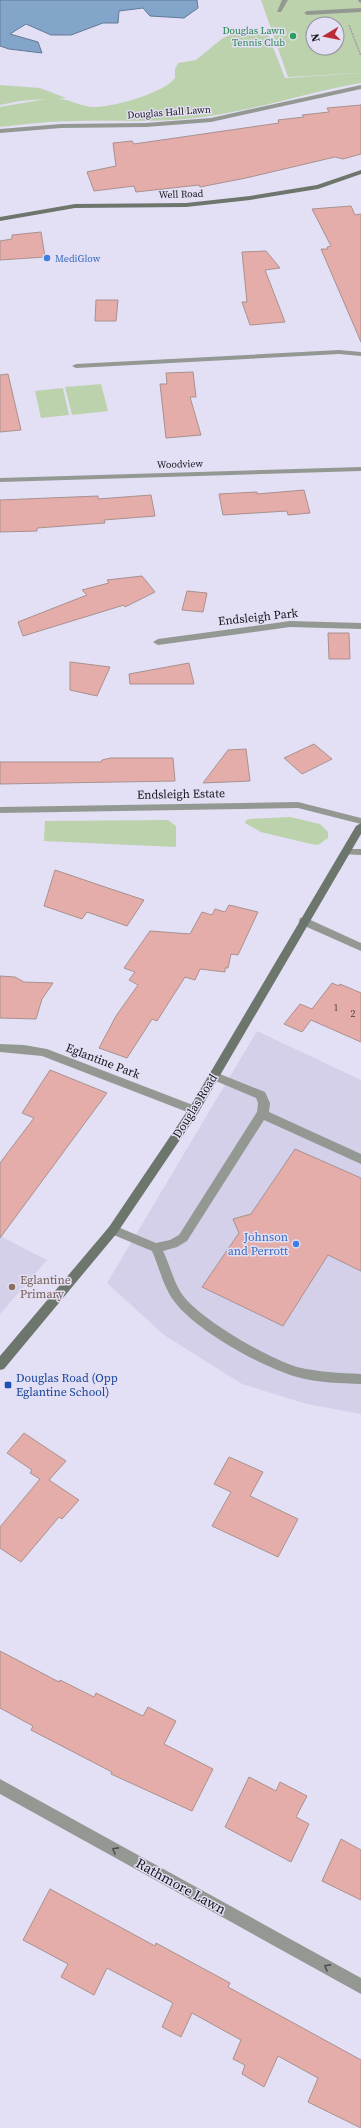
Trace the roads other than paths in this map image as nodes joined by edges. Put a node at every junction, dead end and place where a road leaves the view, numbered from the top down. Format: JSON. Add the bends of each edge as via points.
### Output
{"nodes":[{"id":1,"x":285,"y":0,"type":"edge"},
{"id":2,"x":361,"y":10,"type":"edge"},
{"id":3,"x":279,"y":11,"type":"dead end"},
{"id":4,"x":307,"y":13,"type":"dead end"},
{"id":5,"x":361,"y":87,"type":"edge"},
{"id":6,"x":0,"y":131,"type":"edge"},
{"id":7,"x":361,"y":172,"type":"edge"},
{"id":8,"x":0,"y":219,"type":"edge"},
{"id":9,"x":361,"y":354,"type":"edge"},
{"id":10,"x":76,"y":366,"type":"dead end"},
{"id":11,"x":361,"y":469,"type":"edge"},
{"id":12,"x":0,"y":480,"type":"edge"},
{"id":13,"x":361,"y":626,"type":"edge"},
{"id":14,"x":158,"y":642,"type":"dead end"},
{"id":15,"x":0,"y":810,"type":"edge"},
{"id":16,"x":361,"y":821,"type":"edge"},
{"id":17,"x":361,"y":826,"type":"edge"},
{"id":18,"x":346,"y":852,"type":"junction"},
{"id":19,"x":361,"y":852,"type":"edge"},
{"id":20,"x":304,"y":921,"type":"junction"},
{"id":21,"x":361,"y":947,"type":"edge"},
{"id":22,"x":0,"y":1048,"type":"edge"},
{"id":23,"x":215,"y":1076,"type":"junction"},
{"id":24,"x":194,"y":1110,"type":"junction"},
{"id":25,"x":262,"y":1114,"type":"junction"},
{"id":26,"x":361,"y":1159,"type":"edge"},
{"id":27,"x":113,"y":1230,"type":"junction"},
{"id":28,"x":156,"y":1248,"type":"junction"},
{"id":29,"x":0,"y":1365,"type":"edge"},
{"id":30,"x":361,"y":1379,"type":"edge"},
{"id":31,"x":0,"y":1786,"type":"edge"},
{"id":32,"x":361,"y":1986,"type":"edge"}],
"edges":[{"from":1,"to":3,"type":"street"},
{"from":2,"to":4,"type":"street"},
{"from":5,"to":6,"type":"street","name":"Douglas Hall Lawn","via":[[211,120],[152,125],[66,125]]},
{"from":7,"to":8,"type":"main road","name":"Well Road","via":[[318,187],[250,198],[186,205],[75,206]]},
{"from":9,"to":10,"type":"street","via":[[339,352]]},
{"from":11,"to":12,"type":"street","name":"Woodview"},
{"from":13,"to":14,"type":"street","name":"Endsleigh Park","via":[[290,624]]},
{"from":15,"to":16,"type":"street","name":"Endsleigh Estate","via":[[298,806]]},
{"from":17,"to":18,"type":"main road","name":"Douglas Road"},
{"from":18,"to":19,"type":"street"},
{"from":18,"to":20,"type":"main road","name":"Douglas Road"},
{"from":20,"to":21,"type":"street"},
{"from":20,"to":23,"type":"main road","name":"Douglas Road"},
{"from":22,"to":24,"type":"street","name":"Eglantine Park","via":[[43,1052]]},
{"from":23,"to":24,"type":"main road","name":"Douglas Road"},
{"from":23,"to":25,"type":"street","via":[[261,1095],[264,1103]]},
{"from":24,"to":27,"type":"main road","name":"Douglas Road"},
{"from":25,"to":26,"type":"street"},
{"from":25,"to":28,"type":"street","via":[[183,1238],[173,1244]]},
{"from":27,"to":28,"type":"street"},
{"from":27,"to":29,"type":"main road","name":"Douglas Road"},
{"from":28,"to":30,"type":"street","via":[[176,1294],[182,1303],[200,1318],[261,1356],[296,1372]]},
{"from":32,"to":31,"type":"street","name":"Rathmore Lawn","one_way":true}]}
